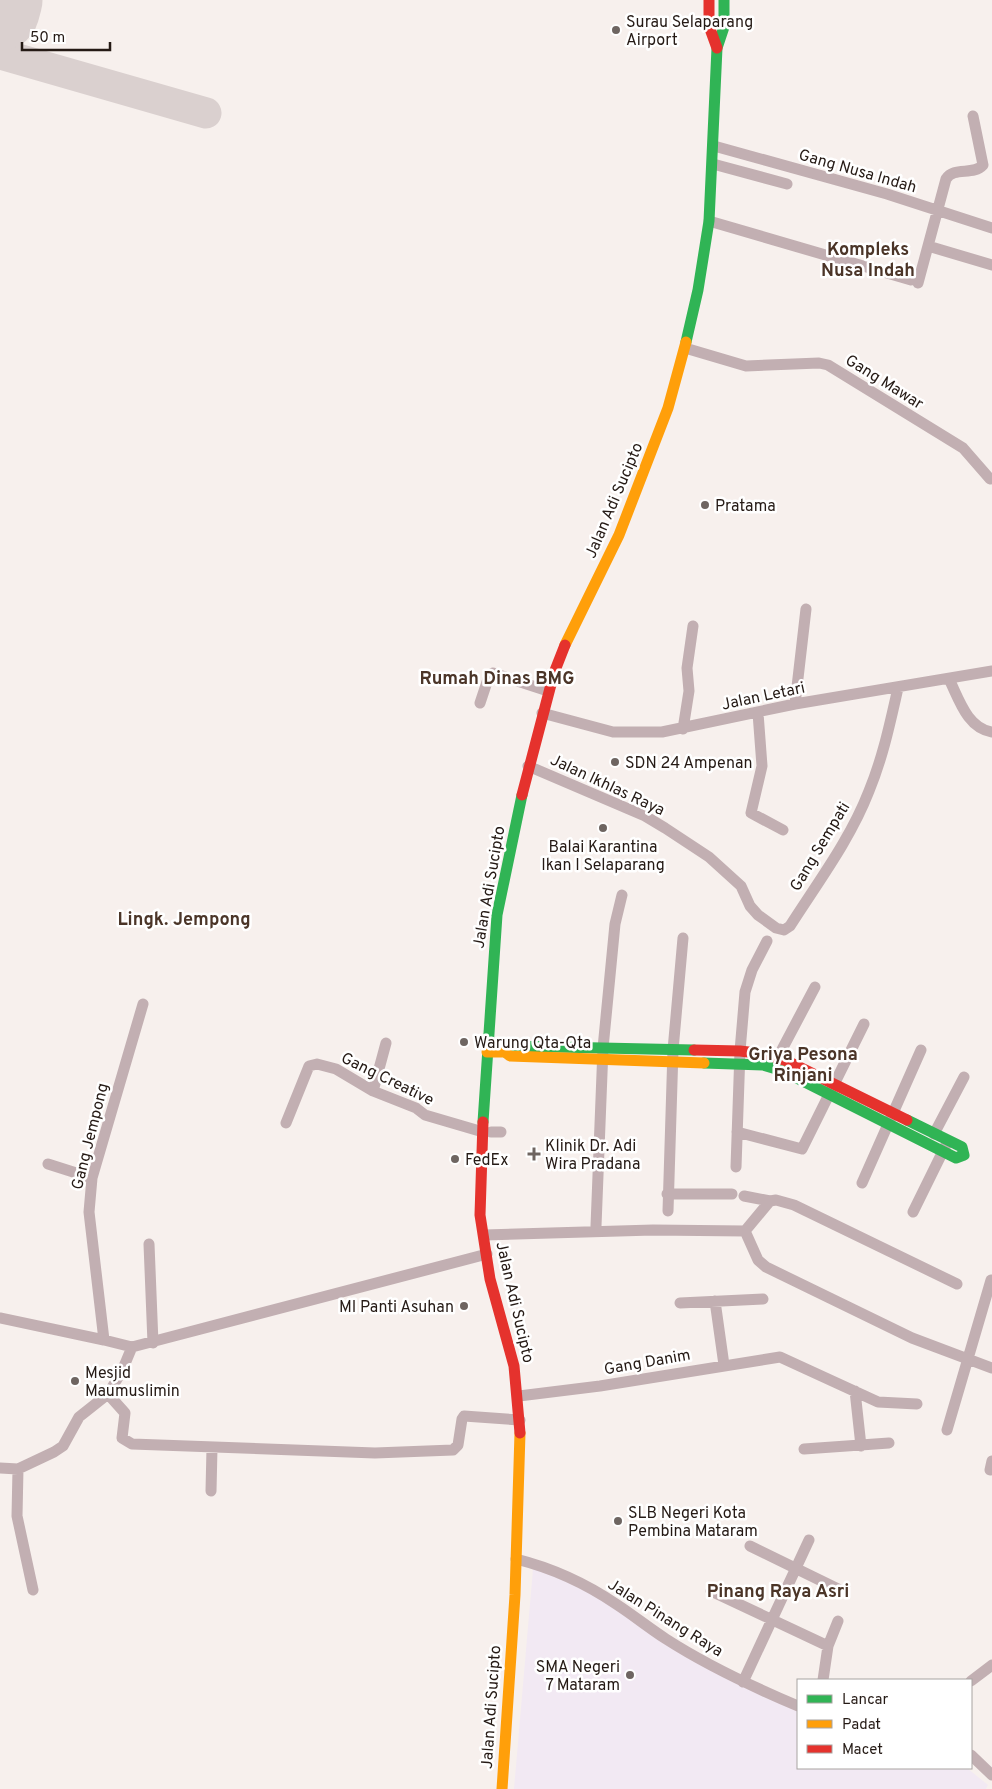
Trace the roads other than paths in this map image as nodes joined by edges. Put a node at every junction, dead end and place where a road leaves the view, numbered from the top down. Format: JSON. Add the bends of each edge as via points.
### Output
{"nodes":[{"id":1,"x":709,"y":0,"type":"edge"},
{"id":2,"x":724,"y":0,"type":"edge"},
{"id":3,"x":716,"y":48,"type":"junction"},
{"id":4,"x":973,"y":116,"type":"dead end"},
{"id":5,"x":714,"y":146,"type":"junction"},
{"id":6,"x":713,"y":164,"type":"junction"},
{"id":7,"x":788,"y":184,"type":"dead end"},
{"id":8,"x":939,"y":211,"type":"junction"},
{"id":9,"x":715,"y":223,"type":"junction"},
{"id":10,"x":992,"y":228,"type":"edge"},
{"id":11,"x":928,"y":246,"type":"junction"},
{"id":12,"x":992,"y":265,"type":"edge"},
{"id":13,"x":685,"y":348,"type":"junction"},
{"id":14,"x":990,"y":479,"type":"dead end"},
{"id":15,"x":806,"y":609,"type":"dead end"},
{"id":16,"x":693,"y":626,"type":"dead end"},
{"id":17,"x":992,"y":671,"type":"edge"},
{"id":18,"x":949,"y":679,"type":"junction"},
{"id":19,"x":898,"y":688,"type":"junction"},
{"id":20,"x":548,"y":691,"type":"junction"},
{"id":21,"x":480,"y":703,"type":"dead end"},
{"id":22,"x":795,"y":704,"type":"junction"},
{"id":23,"x":542,"y":713,"type":"junction"},
{"id":24,"x":758,"y":713,"type":"junction"},
{"id":25,"x":683,"y":729,"type":"junction"},
{"id":26,"x":992,"y":732,"type":"edge"},
{"id":27,"x":528,"y":766,"type":"junction"},
{"id":28,"x":783,"y":830,"type":"dead end"},
{"id":29,"x":622,"y":894,"type":"dead end"},
{"id":30,"x":784,"y":930,"type":"joint"},
{"id":31,"x":683,"y":938,"type":"dead end"},
{"id":32,"x":767,"y":941,"type":"dead end"},
{"id":33,"x":815,"y":987,"type":"dead end"},
{"id":34,"x":143,"y":1004,"type":"dead end"},
{"id":35,"x":864,"y":1024,"type":"dead end"},
{"id":36,"x":386,"y":1043,"type":"dead end"},
{"id":37,"x":921,"y":1050,"type":"dead end"},
{"id":38,"x":740,"y":1051,"type":"junction"},
{"id":39,"x":497,"y":1052,"type":"junction"},
{"id":40,"x":603,"y":1053,"type":"junction"},
{"id":41,"x":673,"y":1055,"type":"junction"},
{"id":42,"x":778,"y":1057,"type":"junction"},
{"id":43,"x":740,"y":1064,"type":"junction"},
{"id":44,"x":964,"y":1076,"type":"dead end"},
{"id":45,"x":832,"y":1090,"type":"junction"},
{"id":46,"x":373,"y":1091,"type":"junction"},
{"id":47,"x":889,"y":1118,"type":"junction"},
{"id":48,"x":286,"y":1123,"type":"dead end"},
{"id":49,"x":492,"y":1132,"type":"junction"},
{"id":50,"x":737,"y":1132,"type":"junction"},
{"id":51,"x":934,"y":1134,"type":"junction"},
{"id":52,"x":946,"y":1146,"type":"junction"},
{"id":53,"x":48,"y":1164,"type":"dead end"},
{"id":54,"x":736,"y":1167,"type":"dead end"},
{"id":55,"x":92,"y":1178,"type":"junction"},
{"id":56,"x":862,"y":1183,"type":"dead end"},
{"id":57,"x":667,"y":1194,"type":"junction"},
{"id":58,"x":732,"y":1194,"type":"dead end"},
{"id":59,"x":744,"y":1196,"type":"dead end"},
{"id":60,"x":770,"y":1201,"type":"junction"},
{"id":61,"x":668,"y":1211,"type":"dead end"},
{"id":62,"x":913,"y":1212,"type":"dead end"},
{"id":63,"x":596,"y":1226,"type":"dead end"},
{"id":64,"x":745,"y":1231,"type":"junction"},
{"id":65,"x":484,"y":1235,"type":"junction"},
{"id":66,"x":149,"y":1244,"type":"dead end"},
{"id":67,"x":486,"y":1254,"type":"junction"},
{"id":68,"x":991,"y":1280,"type":"edge"},
{"id":69,"x":957,"y":1284,"type":"dead end"},
{"id":70,"x":763,"y":1299,"type":"dead end"},
{"id":71,"x":715,"y":1301,"type":"junction"},
{"id":72,"x":680,"y":1303,"type":"dead end"},
{"id":73,"x":0,"y":1318,"type":"edge"},
{"id":74,"x":104,"y":1340,"type":"junction"},
{"id":75,"x":153,"y":1343,"type":"junction"},
{"id":76,"x":132,"y":1347,"type":"junction"},
{"id":77,"x":967,"y":1360,"type":"junction"},
{"id":78,"x":724,"y":1364,"type":"junction"},
{"id":79,"x":992,"y":1368,"type":"edge"},
{"id":80,"x":854,"y":1391,"type":"junction"},
{"id":81,"x":108,"y":1394,"type":"junction"},
{"id":82,"x":528,"y":1395,"type":"junction"},
{"id":83,"x":917,"y":1404,"type":"dead end"},
{"id":84,"x":520,"y":1420,"type":"junction"},
{"id":85,"x":947,"y":1430,"type":"dead end"},
{"id":86,"x":888,"y":1443,"type":"dead end"},
{"id":87,"x":861,"y":1446,"type":"junction"},
{"id":88,"x":212,"y":1448,"type":"junction"},
{"id":89,"x":804,"y":1449,"type":"dead end"},
{"id":90,"x":0,"y":1468,"type":"edge"},
{"id":91,"x":18,"y":1469,"type":"junction"},
{"id":92,"x":211,"y":1491,"type":"dead end"},
{"id":93,"x":810,"y":1540,"type":"dead end"},
{"id":94,"x":750,"y":1546,"type":"dead end"},
{"id":95,"x":516,"y":1558,"type":"junction"},
{"id":96,"x":797,"y":1569,"type":"junction"},
{"id":97,"x":838,"y":1589,"type":"dead end"},
{"id":98,"x":33,"y":1590,"type":"dead end"},
{"id":99,"x":711,"y":1591,"type":"dead end"},
{"id":100,"x":772,"y":1620,"type":"junction"},
{"id":101,"x":838,"y":1620,"type":"dead end"},
{"id":102,"x":828,"y":1646,"type":"junction"},
{"id":103,"x":992,"y":1665,"type":"edge"},
{"id":104,"x":824,"y":1679,"type":"edge"},
{"id":105,"x":972,"y":1680,"type":"edge"},
{"id":106,"x":743,"y":1682,"type":"junction"},
{"id":107,"x":797,"y":1706,"type":"edge"},
{"id":108,"x":972,"y":1755,"type":"edge"},
{"id":109,"x":992,"y":1775,"type":"edge"},
{"id":110,"x":502,"y":1789,"type":"edge"}],
"edges":[{"from":1,"to":3,"type":"main road","name":"Jalan Adi Sucipto","via":[[709,26]]},
{"from":2,"to":3,"type":"main road","name":"Jalan Adi Sucipto","via":[[724,27]]},
{"from":3,"to":5,"type":"main road","name":"Jalan Adi Sucipto"},
{"from":4,"to":8,"type":"street","via":[[983,166],[978,170],[948,175]]},
{"from":5,"to":6,"type":"main road","name":"Jalan Adi Sucipto"},
{"from":5,"to":8,"type":"street","name":"Gang Nusa Indah"},
{"from":6,"to":7,"type":"street"},
{"from":6,"to":9,"type":"main road","name":"Jalan Adi Sucipto"},
{"from":8,"to":10,"type":"street","name":"Gang Nusa Indah"},
{"from":8,"to":11,"type":"street","via":[[931,227]]},
{"from":9,"to":11,"type":"street","via":[[915,282]]},
{"from":9,"to":13,"type":"main road","name":"Jalan Adi Sucipto"},
{"from":11,"to":12,"type":"street"},
{"from":13,"to":14,"type":"street","name":"Gang Mawar","via":[[746,366],[828,365],[963,448]]},
{"from":13,"to":20,"type":"main road","name":"Jalan Adi Sucipto","via":[[668,408],[619,534],[567,640]]},
{"from":15,"to":22,"type":"street"},
{"from":16,"to":25,"type":"street"},
{"from":17,"to":18,"type":"street","name":"Jalan Letari"},
{"from":18,"to":19,"type":"street","name":"Jalan Letari"},
{"from":18,"to":26,"type":"street","via":[[969,717],[980,728]]},
{"from":19,"to":22,"type":"street","name":"Jalan Letari"},
{"from":19,"to":30,"type":"street","name":"Gang Sempati","via":[[879,766],[857,818],[790,926]]},
{"from":20,"to":21,"type":"street","via":[[493,673]]},
{"from":20,"to":23,"type":"main road","name":"Jalan Adi Sucipto"},
{"from":22,"to":24,"type":"street","name":"Jalan Letari"},
{"from":23,"to":25,"type":"street","name":"Jalan Letari","via":[[613,732],[631,734]]},
{"from":23,"to":27,"type":"main road","name":"Jalan Adi Sucipto"},
{"from":24,"to":25,"type":"street","name":"Jalan Letari"},
{"from":24,"to":28,"type":"street","via":[[762,766],[750,810],[752,815]]},
{"from":27,"to":30,"type":"street","name":"Jalan Ikhlas Raya","via":[[646,816],[702,853],[741,886],[758,915]]},
{"from":27,"to":39,"type":"main road","name":"Jalan Adi Sucipto","via":[[497,915]]},
{"from":29,"to":40,"type":"street","via":[[615,924]]},
{"from":31,"to":41,"type":"street"},
{"from":32,"to":38,"type":"street","via":[[745,992]]},
{"from":33,"to":42,"type":"street"},
{"from":34,"to":55,"type":"street","name":"Gang Jempong"},
{"from":35,"to":45,"type":"street"},
{"from":36,"to":46,"type":"street"},
{"from":37,"to":47,"type":"street"},
{"from":38,"to":41,"type":"main road"},
{"from":38,"to":42,"type":"main road"},
{"from":38,"to":43,"type":"street"},
{"from":39,"to":40,"type":"main road","via":[[510,1046]]},
{"from":39,"to":49,"type":"main road","name":"Jalan Adi Sucipto"},
{"from":40,"to":41,"type":"main road"},
{"from":40,"to":63,"type":"street"},
{"from":41,"to":43,"type":"main road"},
{"from":41,"to":57,"type":"street"},
{"from":42,"to":45,"type":"main road"},
{"from":43,"to":45,"type":"main road","via":[[772,1067]]},
{"from":43,"to":50,"type":"street"},
{"from":44,"to":51,"type":"street"},
{"from":45,"to":47,"type":"main road"},
{"from":45,"to":50,"type":"street","via":[[802,1149]]},
{"from":46,"to":48,"type":"street","name":"Gang Creative","via":[[336,1069],[312,1064],[308,1066]]},
{"from":46,"to":49,"type":"street","name":"Gang Creative","via":[[416,1108],[425,1115]]},
{"from":47,"to":51,"type":"main road"},
{"from":47,"to":52,"type":"main road"},
{"from":47,"to":56,"type":"street"},
{"from":49,"to":65,"type":"main road","name":"Jalan Adi Sucipto","via":[[480,1171],[480,1215]]},
{"from":50,"to":54,"type":"street"},
{"from":51,"to":52,"type":"main road"},
{"from":52,"to":62,"type":"street"},
{"from":53,"to":55,"type":"street"},
{"from":55,"to":74,"type":"street","name":"Gang Jempong","via":[[90,1212]]},
{"from":57,"to":58,"type":"street"},
{"from":57,"to":61,"type":"street"},
{"from":59,"to":60,"type":"street"},
{"from":60,"to":64,"type":"street"},
{"from":60,"to":69,"type":"street","via":[[794,1205]]},
{"from":64,"to":65,"type":"street"},
{"from":64,"to":77,"type":"street","via":[[758,1260],[766,1267],[904,1334]]},
{"from":65,"to":67,"type":"main road","name":"Jalan Adi Sucipto"},
{"from":66,"to":75,"type":"street"},
{"from":67,"to":75,"type":"street"},
{"from":67,"to":82,"type":"main road","name":"Jalan Adi Sucipto","via":[[490,1279]]},
{"from":68,"to":77,"type":"street"},
{"from":70,"to":71,"type":"street"},
{"from":71,"to":72,"type":"street"},
{"from":71,"to":78,"type":"street"},
{"from":73,"to":74,"type":"street"},
{"from":74,"to":76,"type":"street"},
{"from":75,"to":76,"type":"street"},
{"from":76,"to":81,"type":"street"},
{"from":77,"to":79,"type":"street"},
{"from":77,"to":85,"type":"street"},
{"from":78,"to":80,"type":"street","name":"Gang Danim","via":[[780,1356]]},
{"from":78,"to":82,"type":"street","name":"Gang Danim"},
{"from":80,"to":83,"type":"street","via":[[878,1402]]},
{"from":80,"to":87,"type":"street"},
{"from":81,"to":88,"type":"street","via":[[125,1413],[122,1438],[127,1443]]},
{"from":81,"to":91,"type":"street","via":[[79,1417],[63,1446]]},
{"from":82,"to":84,"type":"main road","name":"Jalan Adi Sucipto"},
{"from":84,"to":88,"type":"street","via":[[464,1416],[454,1450],[375,1453]]},
{"from":84,"to":95,"type":"main road","name":"Jalan Adi Sucipto"},
{"from":86,"to":87,"type":"street"},
{"from":87,"to":89,"type":"street"},
{"from":88,"to":92,"type":"street"},
{"from":90,"to":91,"type":"street"},
{"from":91,"to":98,"type":"street","via":[[17,1516]]},
{"from":93,"to":96,"type":"street"},
{"from":94,"to":96,"type":"street"},
{"from":95,"to":106,"type":"street","name":"Jalan Pinang Raya","via":[[582,1584],[616,1603],[665,1639]]},
{"from":95,"to":110,"type":"main road","name":"Jalan Adi Sucipto"},
{"from":96,"to":97,"type":"street"},
{"from":96,"to":100,"type":"street"},
{"from":99,"to":100,"type":"street"},
{"from":100,"to":102,"type":"street"},
{"from":100,"to":106,"type":"street"},
{"from":101,"to":102,"type":"street"},
{"from":102,"to":104,"type":"street"},
{"from":103,"to":105,"type":"street"},
{"from":106,"to":107,"type":"street","name":"Jalan Pinang Raya"},
{"from":108,"to":109,"type":"street"}]}
